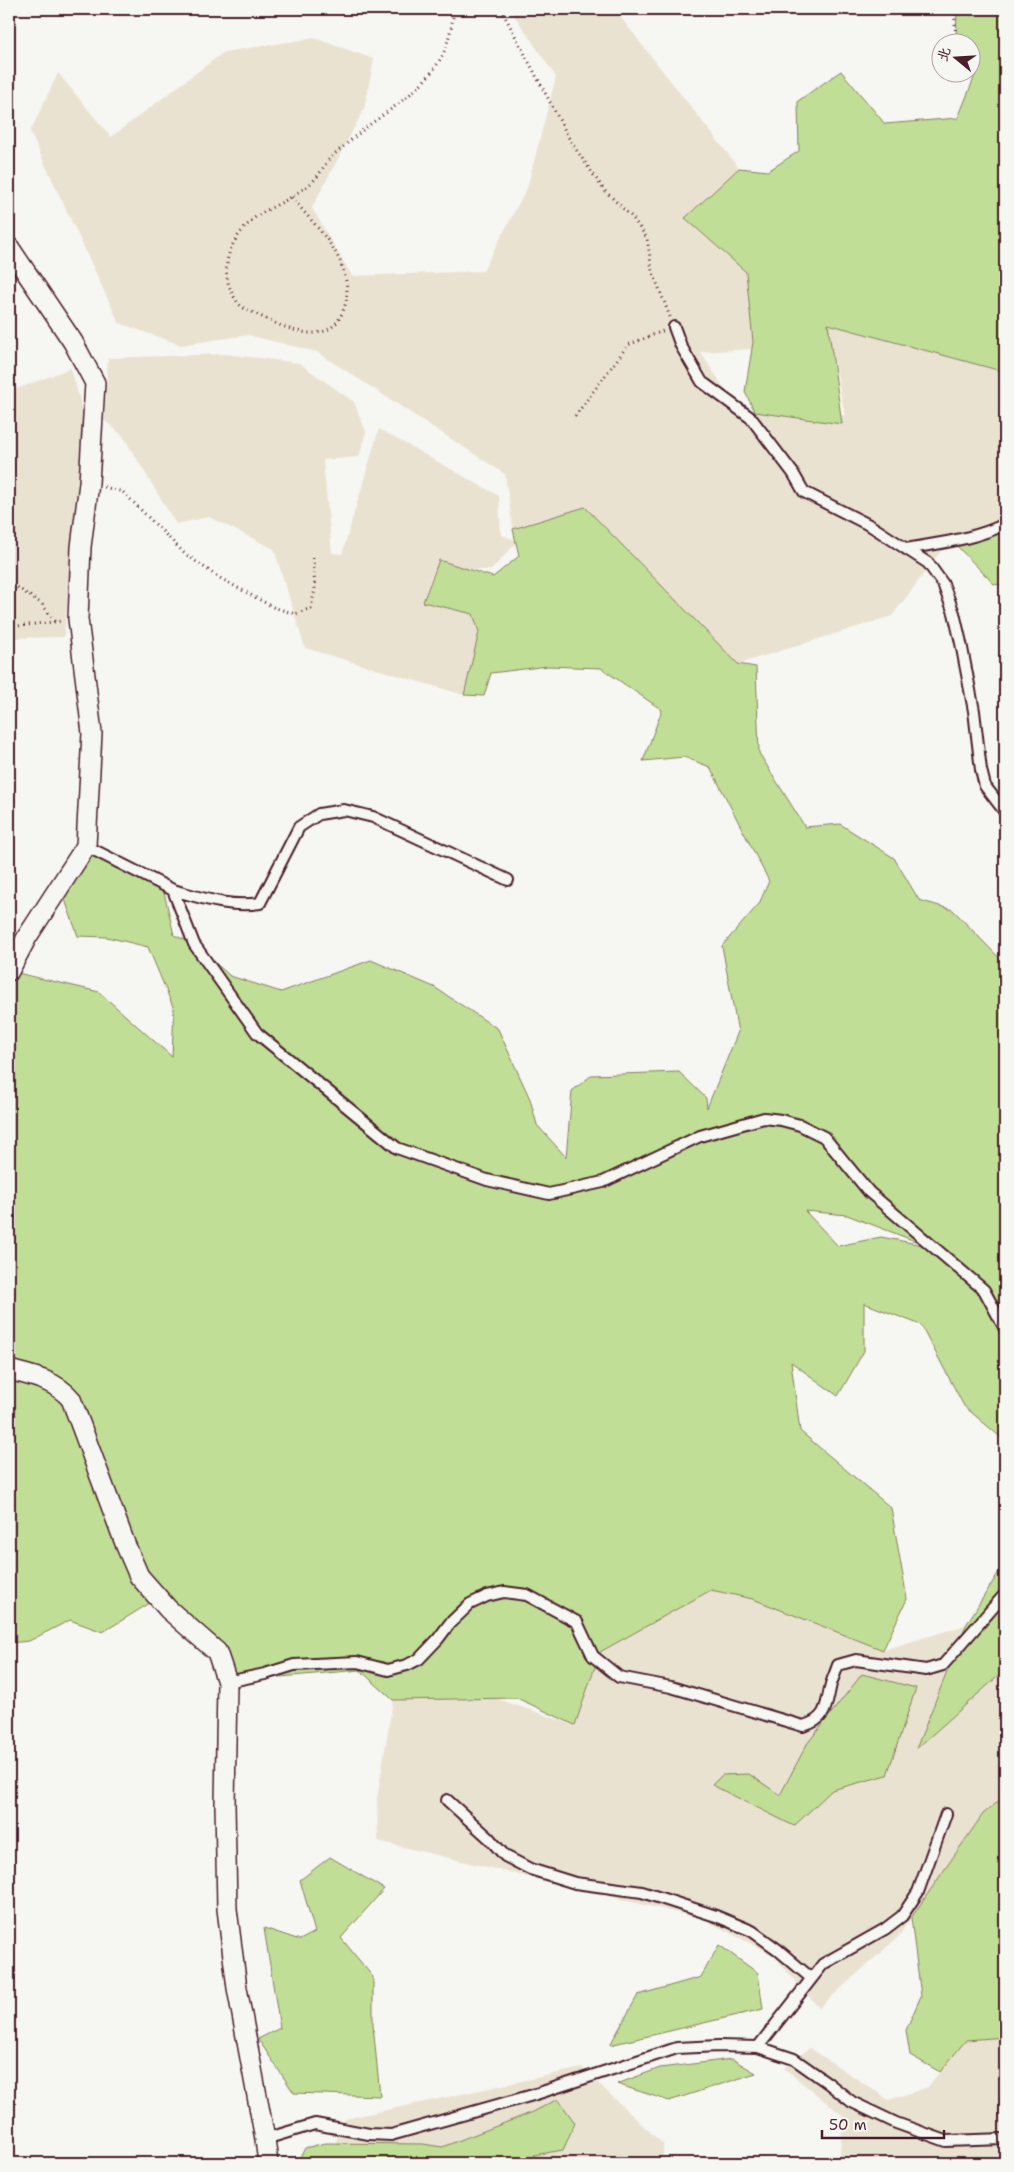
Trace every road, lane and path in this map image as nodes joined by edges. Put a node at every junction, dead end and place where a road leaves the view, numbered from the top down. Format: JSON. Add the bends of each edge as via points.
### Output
{"nodes":[{"id":1,"x":454,"y":9,"type":"edge"},
{"id":2,"x":501,"y":9,"type":"edge"},
{"id":3,"x":954,"y":9,"type":"edge"},
{"id":4,"x":956,"y":32,"type":"edge"},
{"id":5,"x":292,"y":197,"type":"junction"},
{"id":6,"x":9,"y":247,"type":"edge"},
{"id":7,"x":674,"y":327,"type":"junction"},
{"id":8,"x":575,"y":416,"type":"dead end"},
{"id":9,"x":89,"y":483,"type":"junction"},
{"id":10,"x":1005,"y":524,"type":"edge"},
{"id":11,"x":906,"y":549,"type":"junction"},
{"id":12,"x":313,"y":558,"type":"dead end"},
{"id":13,"x":9,"y":582,"type":"edge"},
{"id":14,"x":78,"y":619,"type":"junction"},
{"id":15,"x":55,"y":622,"type":"junction"},
{"id":16,"x":9,"y":627,"type":"edge"},
{"id":17,"x":1005,"y":812,"type":"edge"},
{"id":18,"x":86,"y":846,"type":"junction"},
{"id":19,"x":508,"y":880,"type":"dead end"},
{"id":20,"x":173,"y":890,"type":"junction"},
{"id":21,"x":9,"y":971,"type":"edge"},
{"id":22,"x":1005,"y":1328,"type":"edge"},
{"id":23,"x":9,"y":1370,"type":"edge"},
{"id":24,"x":1005,"y":1594,"type":"edge"},
{"id":25,"x":226,"y":1682,"type":"junction"},
{"id":26,"x":447,"y":1800,"type":"dead end"},
{"id":27,"x":946,"y":1814,"type":"dead end"},
{"id":28,"x":811,"y":1978,"type":"junction"},
{"id":29,"x":758,"y":2047,"type":"junction"},
{"id":30,"x":266,"y":2139,"type":"junction"},
{"id":31,"x":1005,"y":2139,"type":"edge"},
{"id":32,"x":268,"y":2163,"type":"edge"}],
"edges":[{"from":1,"to":5,"type":"path","via":[[441,59],[414,91],[329,159],[314,180]]},
{"from":2,"to":7,"type":"path","via":[[571,142],[604,190],[632,217],[647,238],[652,270]]},
{"from":3,"to":4,"type":"path"},
{"from":5,"to":5,"type":"path","via":[[250,221],[230,248],[226,261],[228,284],[245,310],[299,331],[325,332],[342,316],[347,300],[347,283],[328,242]]},
{"from":6,"to":9,"type":"street","via":[[73,342],[95,383]]},
{"from":7,"to":8,"type":"path","via":[[628,345]]},
{"from":7,"to":11,"type":"lane","via":[[680,346],[702,382],[751,418],[804,492],[871,526]]},
{"from":9,"to":12,"type":"path","via":[[123,492],[184,553],[218,577],[273,607],[295,614],[311,608],[315,589]]},
{"from":9,"to":14,"type":"street","via":[[81,547]]},
{"from":10,"to":11,"type":"lane"},
{"from":11,"to":17,"type":"lane","via":[[928,563],[943,584],[951,606],[974,710],[985,786]]},
{"from":13,"to":15,"type":"path","via":[[42,604]]},
{"from":14,"to":15,"type":"path"},
{"from":14,"to":18,"type":"street","via":[[92,733]]},
{"from":15,"to":16,"type":"path"},
{"from":18,"to":20,"type":"lane"},
{"from":18,"to":21,"type":"street","via":[[27,937]]},
{"from":19,"to":20,"type":"lane","via":[[373,817],[344,810],[319,814],[299,827],[260,903],[242,906]]},
{"from":20,"to":22,"type":"lane","via":[[194,944],[257,1033],[397,1148],[487,1180],[549,1194],[602,1182],[700,1136],[764,1118],[800,1125],[824,1137],[869,1192],[984,1290]]},
{"from":23,"to":25,"type":"street","via":[[53,1384],[71,1399],[140,1576],[168,1609],[217,1652]]},
{"from":24,"to":25,"type":"lane","via":[[943,1665],[926,1670],[856,1660],[838,1665],[828,1706],[813,1723],[803,1726],[671,1687],[619,1678],[593,1656],[577,1622],[527,1595],[504,1592],[470,1604],[419,1659],[407,1665],[388,1670],[356,1662],[294,1665]]},
{"from":25,"to":30,"type":"street","via":[[227,1909],[237,1988]]},
{"from":26,"to":28,"type":"lane","via":[[505,1856],[530,1869],[575,1883],[642,1892],[716,1916],[752,1931]]},
{"from":27,"to":28,"type":"lane","via":[[918,1892],[902,1916],[885,1929],[830,1958]]},
{"from":28,"to":29,"type":"lane"},
{"from":29,"to":30,"type":"lane","via":[[677,2048],[533,2095],[391,2135],[315,2124]]},
{"from":29,"to":31,"type":"lane","via":[[794,2059],[852,2102],[896,2123],[946,2141]]},
{"from":30,"to":32,"type":"street"}]}
